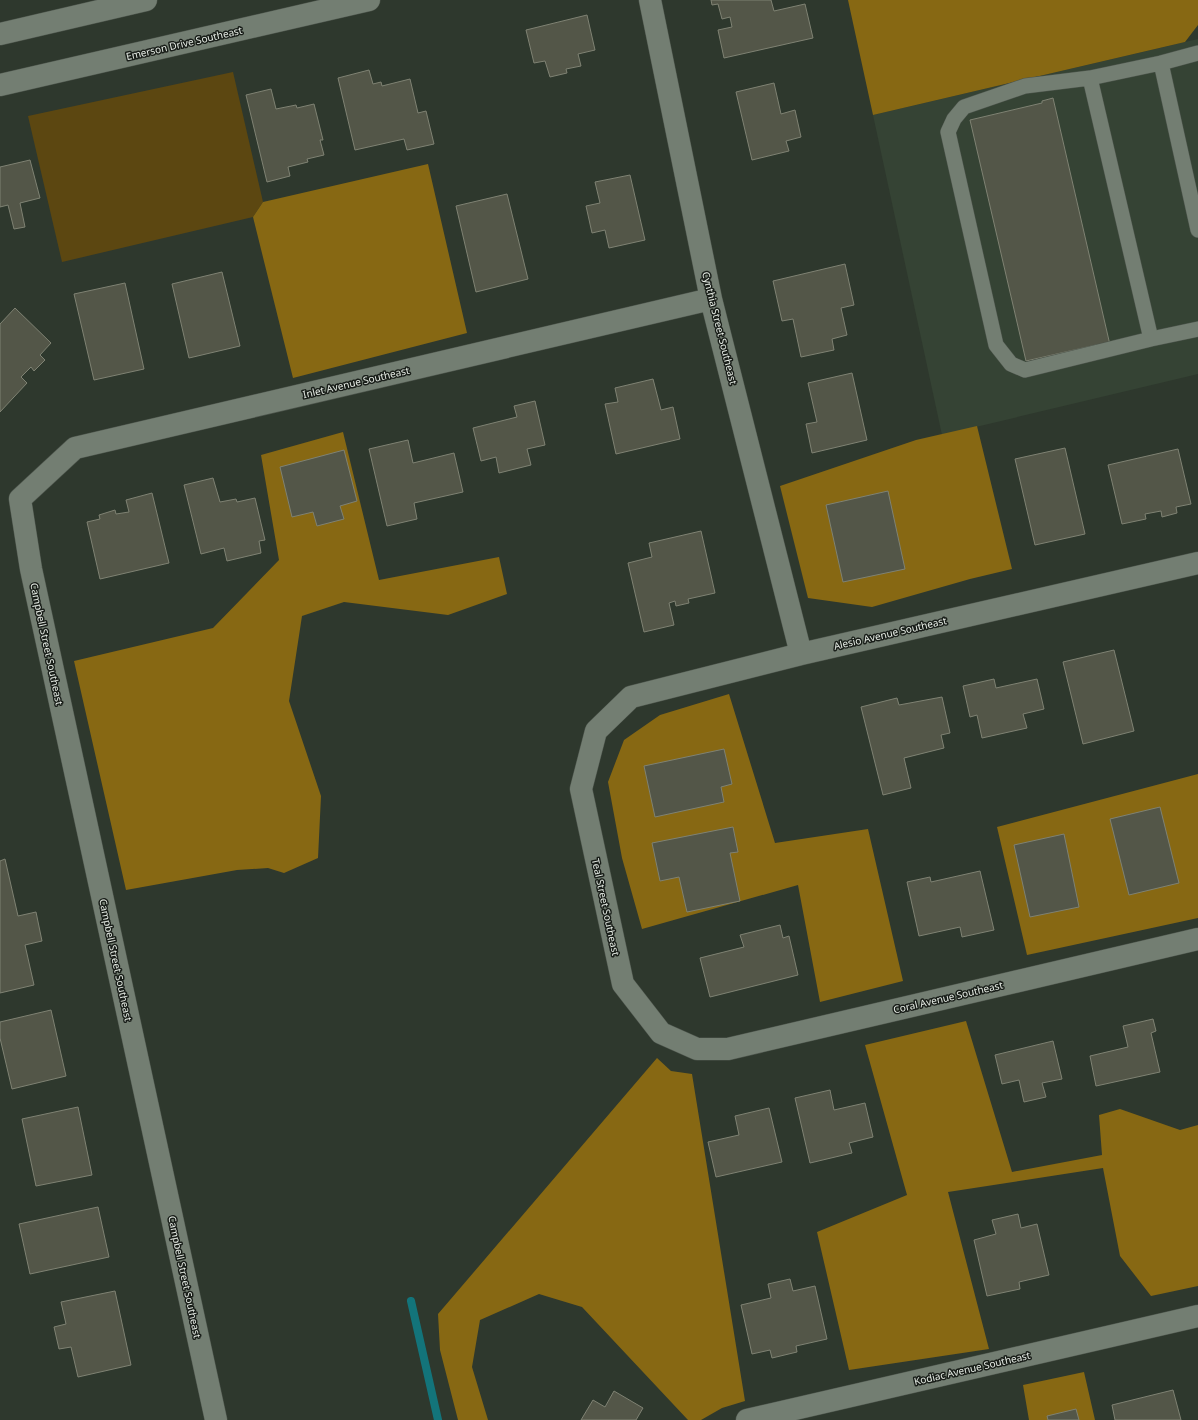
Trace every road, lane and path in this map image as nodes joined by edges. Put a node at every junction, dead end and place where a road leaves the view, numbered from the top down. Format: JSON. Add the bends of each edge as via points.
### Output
{"nodes":[{"id":1,"x":146,"y":0,"type":"edge"},
{"id":2,"x":369,"y":0,"type":"edge"},
{"id":3,"x":650,"y":0,"type":"edge"},
{"id":4,"x":0,"y":34,"type":"edge"},
{"id":5,"x":1198,"y":53,"type":"edge"},
{"id":6,"x":1161,"y":64,"type":"junction"},
{"id":7,"x":1090,"y":78,"type":"junction"},
{"id":8,"x":0,"y":85,"type":"edge"},
{"id":9,"x":1198,"y":230,"type":"edge"},
{"id":10,"x":711,"y":299,"type":"junction"},
{"id":11,"x":1198,"y":329,"type":"edge"},
{"id":12,"x":1151,"y":339,"type":"junction"},
{"id":13,"x":20,"y":500,"type":"joint"},
{"id":14,"x":1198,"y":563,"type":"edge"},
{"id":15,"x":801,"y":654,"type":"junction"},
{"id":16,"x":596,"y":731,"type":"joint"},
{"id":17,"x":1198,"y":939,"type":"edge"},
{"id":18,"x":697,"y":1048,"type":"joint"},
{"id":19,"x":1198,"y":1316,"type":"edge"},
{"id":20,"x":216,"y":1420,"type":"edge"},
{"id":21,"x":747,"y":1420,"type":"edge"}],
"edges":[{"from":1,"to":4,"type":"street"},
{"from":2,"to":8,"type":"street","name":"Emerson Drive Southeast"},
{"from":3,"to":10,"type":"street","name":"Cynthia Street Southeast"},
{"from":5,"to":6,"type":"lane"},
{"from":6,"to":7,"type":"lane"},
{"from":6,"to":9,"type":"lane"},
{"from":7,"to":12,"type":"lane"},
{"from":7,"to":12,"type":"lane","via":[[1025,86],[964,107],[948,132],[996,345],[1011,364],[1025,370]]},
{"from":10,"to":13,"type":"street","name":"Inlet Avenue Southeast","via":[[75,448]]},
{"from":10,"to":15,"type":"street","name":"Cynthia Street Southeast"},
{"from":11,"to":12,"type":"lane"},
{"from":13,"to":20,"type":"street","name":"Campbell Street Southeast","via":[[34,583]]},
{"from":14,"to":15,"type":"street","name":"Alesio Avenue Southeast"},
{"from":15,"to":16,"type":"street","name":"Alesio Avenue Southeast","via":[[631,697]]},
{"from":16,"to":18,"type":"street","name":"Teal Street Southeast","via":[[581,789],[623,984],[661,1033]]},
{"from":17,"to":18,"type":"street","name":"Coral Avenue Southeast","via":[[728,1049]]},
{"from":19,"to":21,"type":"street","name":"Kodiac Avenue Southeast"}]}
